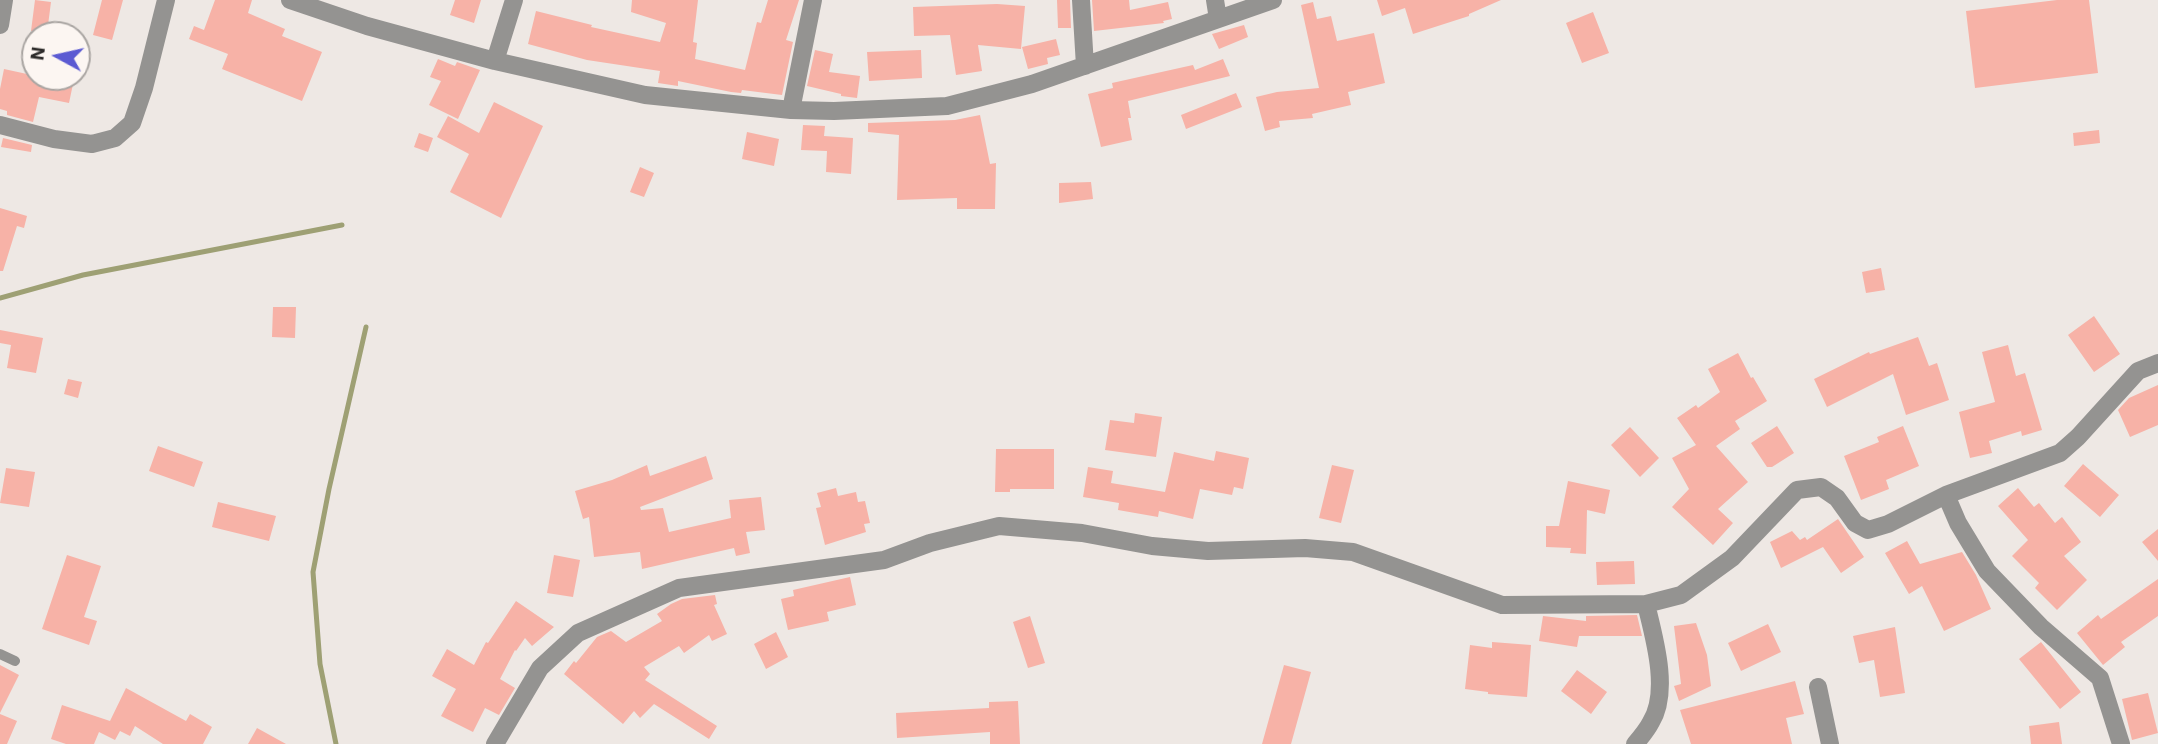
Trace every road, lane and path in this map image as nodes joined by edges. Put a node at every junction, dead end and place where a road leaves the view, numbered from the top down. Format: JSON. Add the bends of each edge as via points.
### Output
{"nodes":[{"id":1,"x":4,"y":0,"type":"edge"},
{"id":2,"x":166,"y":0,"type":"edge"},
{"id":3,"x":290,"y":0,"type":"edge"},
{"id":4,"x":514,"y":0,"type":"edge"},
{"id":5,"x":813,"y":0,"type":"edge"},
{"id":6,"x":1082,"y":0,"type":"edge"},
{"id":7,"x":1215,"y":0,"type":"edge"},
{"id":8,"x":1273,"y":0,"type":"edge"},
{"id":9,"x":1218,"y":19,"type":"junction"},
{"id":10,"x":0,"y":25,"type":"edge"},
{"id":11,"x":495,"y":61,"type":"junction"},
{"id":12,"x":1085,"y":66,"type":"junction"},
{"id":13,"x":791,"y":110,"type":"junction"},
{"id":14,"x":0,"y":125,"type":"edge"},
{"id":15,"x":2158,"y":363,"type":"edge"},
{"id":16,"x":1946,"y":495,"type":"junction"},
{"id":17,"x":1646,"y":604,"type":"junction"},
{"id":18,"x":0,"y":654,"type":"edge"},
{"id":19,"x":15,"y":661,"type":"dead end"},
{"id":20,"x":1818,"y":687,"type":"dead end"},
{"id":21,"x":495,"y":744,"type":"edge"},
{"id":22,"x":1635,"y":744,"type":"edge"},
{"id":23,"x":1830,"y":744,"type":"edge"},
{"id":24,"x":2121,"y":744,"type":"edge"}],
"edges":[{"from":1,"to":10,"type":"street"},
{"from":2,"to":14,"type":"street","via":[[132,123],[115,138],[92,144]]},
{"from":3,"to":11,"type":"street"},
{"from":4,"to":11,"type":"street"},
{"from":5,"to":13,"type":"street"},
{"from":6,"to":12,"type":"street"},
{"from":7,"to":9,"type":"street"},
{"from":8,"to":9,"type":"street"},
{"from":9,"to":12,"type":"street"},
{"from":11,"to":13,"type":"street","via":[[645,95]]},
{"from":12,"to":13,"type":"street","via":[[947,106]]},
{"from":15,"to":16,"type":"street","via":[[2138,371],[2060,453]]},
{"from":16,"to":17,"type":"street","via":[[1868,530],[1855,523],[1837,498],[1821,487],[1797,490],[1732,558],[1681,594]]},
{"from":16,"to":24,"type":"street","via":[[1987,571],[2041,627],[2100,678]]},
{"from":17,"to":21,"type":"street","via":[[1502,605],[1353,552],[1305,548],[1208,551],[999,526],[884,559],[679,588],[578,633],[540,668]]},
{"from":17,"to":22,"type":"street","via":[[1657,646],[1660,693],[1653,720]]},
{"from":18,"to":19,"type":"lane"},
{"from":20,"to":23,"type":"street"}]}
